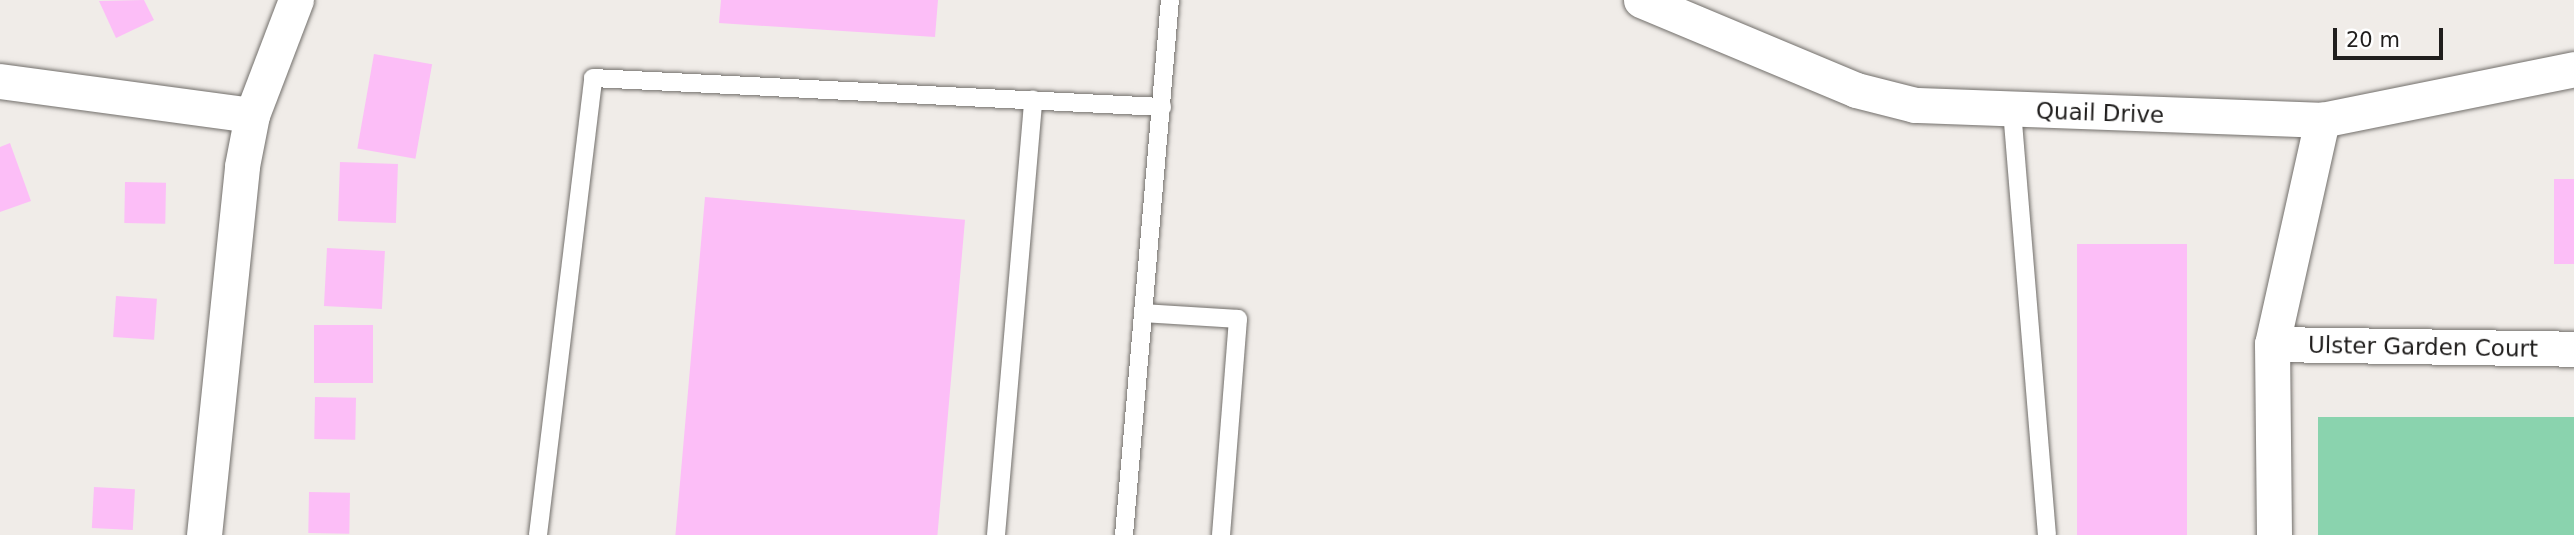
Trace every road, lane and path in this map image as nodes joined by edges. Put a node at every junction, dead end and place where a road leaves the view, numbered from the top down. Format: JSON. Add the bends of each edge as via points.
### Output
{"nodes":[{"id":1,"x":296,"y":0,"type":"edge"},
{"id":2,"x":1171,"y":0,"type":"edge"},
{"id":3,"x":1641,"y":0,"type":"edge"},
{"id":4,"x":2574,"y":69,"type":"edge"},
{"id":5,"x":0,"y":81,"type":"edge"},
{"id":6,"x":1033,"y":100,"type":"junction"},
{"id":7,"x":1162,"y":107,"type":"junction"},
{"id":8,"x":2012,"y":110,"type":"junction"},
{"id":9,"x":252,"y":116,"type":"junction"},
{"id":10,"x":2322,"y":120,"type":"junction"},
{"id":11,"x":1143,"y":313,"type":"junction"},
{"id":12,"x":2272,"y":344,"type":"junction"},
{"id":13,"x":2574,"y":349,"type":"edge"},
{"id":14,"x":204,"y":535,"type":"edge"},
{"id":15,"x":538,"y":535,"type":"edge"},
{"id":16,"x":996,"y":535,"type":"edge"},
{"id":17,"x":1124,"y":535,"type":"edge"},
{"id":18,"x":1221,"y":535,"type":"edge"},
{"id":19,"x":2047,"y":535,"type":"edge"},
{"id":20,"x":2274,"y":535,"type":"edge"}],
"edges":[{"from":1,"to":9,"type":"street"},
{"from":2,"to":7,"type":"lane"},
{"from":3,"to":8,"type":"street","name":"Quail Drive","via":[[1856,90],[1915,104]]},
{"from":4,"to":10,"type":"street","name":"Quail Drive"},
{"from":5,"to":9,"type":"street"},
{"from":6,"to":7,"type":"lane"},
{"from":6,"to":15,"type":"lane","via":[[593,78]]},
{"from":6,"to":16,"type":"lane"},
{"from":7,"to":11,"type":"lane"},
{"from":8,"to":10,"type":"street","name":"Quail Drive"},
{"from":8,"to":19,"type":"lane"},
{"from":9,"to":14,"type":"street"},
{"from":10,"to":12,"type":"street","name":"Ulster Garden Court"},
{"from":11,"to":17,"type":"lane"},
{"from":11,"to":18,"type":"lane","via":[[1238,319]]},
{"from":12,"to":13,"type":"street","name":"Ulster Garden Court"},
{"from":12,"to":20,"type":"street","name":"Ulster Garden Court"}]}
